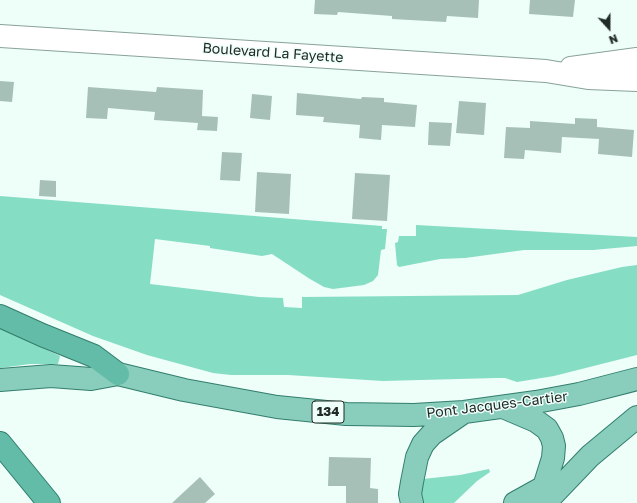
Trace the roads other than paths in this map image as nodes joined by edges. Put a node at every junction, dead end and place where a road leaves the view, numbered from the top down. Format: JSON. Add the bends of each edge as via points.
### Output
{"nodes":[{"id":1,"x":0,"y":36,"type":"edge"},
{"id":2,"x":637,"y":58,"type":"edge"},
{"id":3,"x":546,"y":71,"type":"junction"},
{"id":4,"x":637,"y":80,"type":"edge"},
{"id":5,"x":0,"y":316,"type":"edge"},
{"id":6,"x":118,"y":374,"type":"junction"},
{"id":7,"x":637,"y":379,"type":"edge"},
{"id":8,"x":0,"y":380,"type":"edge"},
{"id":9,"x":503,"y":407,"type":"junction"},
{"id":10,"x":464,"y":412,"type":"junction"},
{"id":11,"x":637,"y":417,"type":"edge"},
{"id":12,"x":0,"y":443,"type":"edge"},
{"id":13,"x":543,"y":498,"type":"edge"},
{"id":14,"x":49,"y":503,"type":"edge"},
{"id":15,"x":412,"y":503,"type":"edge"},
{"id":16,"x":515,"y":503,"type":"edge"}],
"edges":[{"from":1,"to":3,"type":"street","name":"Boulevard La Fayette"},
{"from":2,"to":3,"type":"street","name":"Boulevard La Fayette"},
{"from":3,"to":4,"type":"street","name":"Boulevard La Fayette","via":[[588,78]]},
{"from":5,"to":6,"type":"highway","via":[[94,356]]},
{"from":6,"to":8,"type":"main road","via":[[91,379],[51,376]]},
{"from":6,"to":10,"type":"main road","name":"Pont Jacques-Cartier","number":"134","via":[[211,396],[292,409],[381,415]]},
{"from":7,"to":9,"type":"main road","name":"Pont Jacques-Cartier","number":"134","via":[[579,394]]},
{"from":9,"to":10,"type":"main road","name":"Pont Jacques-Cartier","number":"134"},
{"from":9,"to":13,"type":"main road","via":[[536,421],[550,434],[554,452]]},
{"from":10,"to":15,"type":"main road","via":[[432,434],[423,444],[417,457],[412,482]]},
{"from":11,"to":13,"type":"main road"},
{"from":12,"to":14,"type":"highway"},
{"from":13,"to":16,"type":"main road"}]}
